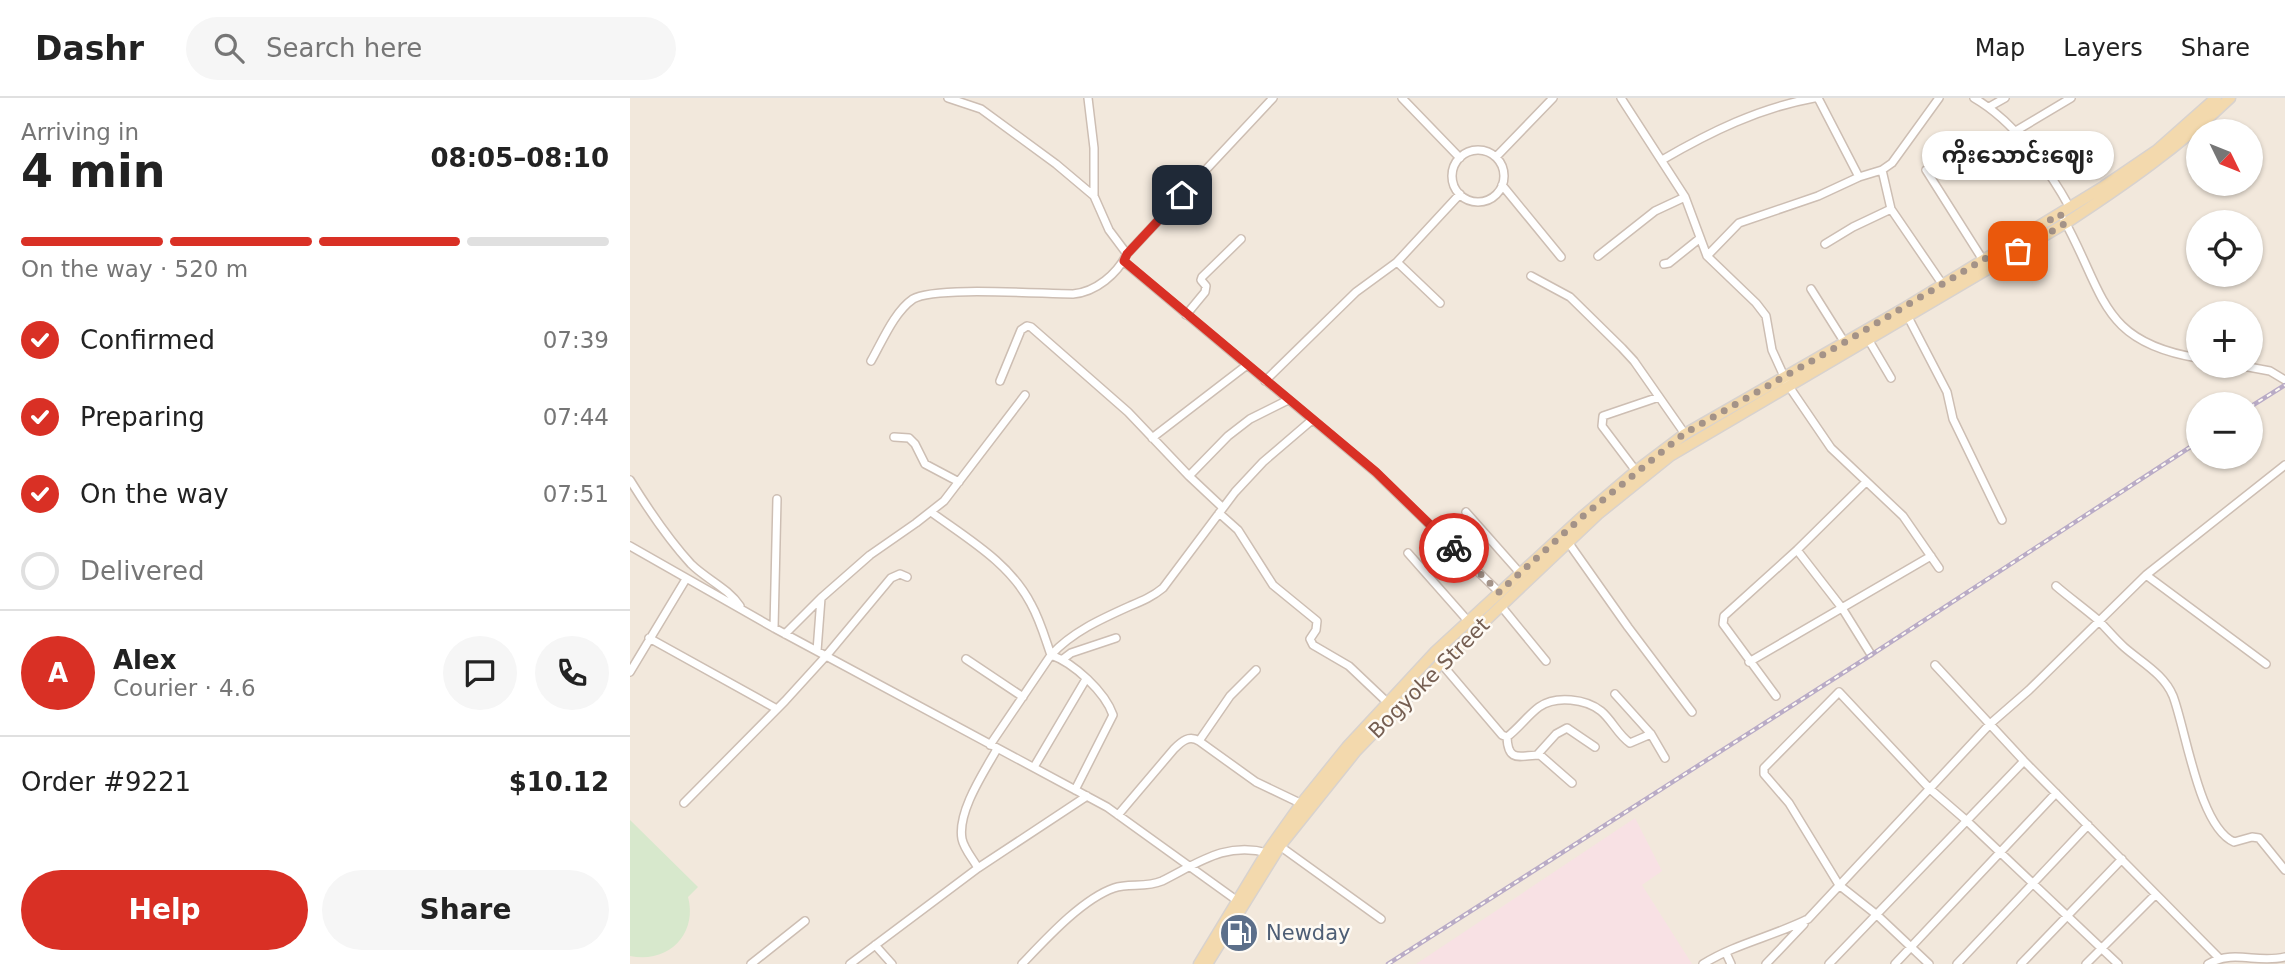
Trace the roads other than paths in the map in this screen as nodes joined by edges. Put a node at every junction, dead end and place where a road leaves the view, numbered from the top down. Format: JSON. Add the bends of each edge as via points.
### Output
{"nodes":[{"id":1,"x":948,"y":98,"type":"edge"},
{"id":2,"x":1088,"y":98,"type":"edge"},
{"id":3,"x":1273,"y":98,"type":"edge"},
{"id":4,"x":1402,"y":98,"type":"edge"},
{"id":5,"x":1553,"y":98,"type":"edge"},
{"id":6,"x":1621,"y":98,"type":"edge"},
{"id":7,"x":1816,"y":98,"type":"edge"},
{"id":8,"x":1939,"y":98,"type":"edge"},
{"id":9,"x":1974,"y":98,"type":"edge"},
{"id":10,"x":2005,"y":98,"type":"edge"},
{"id":11,"x":2071,"y":98,"type":"edge"},
{"id":12,"x":2216,"y":98,"type":"edge"},
{"id":13,"x":2230,"y":98,"type":"edge"},
{"id":14,"x":1989,"y":107,"type":"junction"},
{"id":15,"x":2014,"y":132,"type":"junction"},
{"id":16,"x":1496,"y":157,"type":"junction"},
{"id":17,"x":1460,"y":158,"type":"junction"},
{"id":18,"x":1662,"y":160,"type":"junction"},
{"id":19,"x":1882,"y":170,"type":"junction"},
{"id":20,"x":1926,"y":170,"type":"dead end"},
{"id":21,"x":1962,"y":173,"type":"dead end"},
{"id":22,"x":1859,"y":177,"type":"junction"},
{"id":23,"x":1502,"y":185,"type":"junction"},
{"id":24,"x":1460,"y":194,"type":"junction"},
{"id":25,"x":1094,"y":196,"type":"junction"},
{"id":26,"x":1685,"y":197,"type":"junction"},
{"id":27,"x":1891,"y":209,"type":"junction"},
{"id":28,"x":2065,"y":215,"type":"junction"},
{"id":29,"x":1241,"y":239,"type":"dead end"},
{"id":30,"x":1699,"y":239,"type":"junction"},
{"id":31,"x":1825,"y":244,"type":"dead end"},
{"id":32,"x":1598,"y":256,"type":"dead end"},
{"id":33,"x":1707,"y":256,"type":"junction"},
{"id":34,"x":1125,"y":257,"type":"junction"},
{"id":35,"x":1561,"y":257,"type":"dead end"},
{"id":36,"x":1983,"y":260,"type":"junction"},
{"id":37,"x":1397,"y":262,"type":"junction"},
{"id":38,"x":1664,"y":264,"type":"dead end"},
{"id":39,"x":1531,"y":276,"type":"dead end"},
{"id":40,"x":1811,"y":289,"type":"dead end"},
{"id":41,"x":1945,"y":289,"type":"junction"},
{"id":42,"x":1440,"y":303,"type":"dead end"},
{"id":43,"x":1905,"y":313,"type":"junction"},
{"id":44,"x":1186,"y":315,"type":"junction"},
{"id":45,"x":1868,"y":339,"type":"junction"},
{"id":46,"x":1845,"y":342,"type":"junction"},
{"id":47,"x":2186,"y":355,"type":"edge"},
{"id":48,"x":871,"y":361,"type":"dead end"},
{"id":49,"x":1247,"y":365,"type":"junction"},
{"id":50,"x":2263,"y":370,"type":"edge"},
{"id":51,"x":1891,"y":378,"type":"dead end"},
{"id":52,"x":2285,"y":380,"type":"edge"},
{"id":53,"x":1000,"y":381,"type":"dead end"},
{"id":54,"x":1265,"y":381,"type":"junction"},
{"id":55,"x":1785,"y":381,"type":"junction"},
{"id":56,"x":1025,"y":395,"type":"dead end"},
{"id":57,"x":1659,"y":397,"type":"junction"},
{"id":58,"x":1288,"y":400,"type":"junction"},
{"id":59,"x":1312,"y":420,"type":"junction"},
{"id":60,"x":1685,"y":433,"type":"junction"},
{"id":61,"x":894,"y":438,"type":"dead end"},
{"id":62,"x":1152,"y":438,"type":"junction"},
{"id":63,"x":2285,"y":465,"type":"edge"},
{"id":64,"x":1636,"y":471,"type":"junction"},
{"id":65,"x":1189,"y":476,"type":"junction"},
{"id":66,"x":630,"y":480,"type":"edge"},
{"id":67,"x":959,"y":482,"type":"junction"},
{"id":68,"x":1866,"y":482,"type":"junction"},
{"id":69,"x":777,"y":499,"type":"dead end"},
{"id":70,"x":1221,"y":510,"type":"junction"},
{"id":71,"x":931,"y":512,"type":"junction"},
{"id":72,"x":1466,"y":512,"type":"dead end"},
{"id":73,"x":2002,"y":520,"type":"dead end"},
{"id":74,"x":1569,"y":542,"type":"junction"},
{"id":75,"x":630,"y":546,"type":"edge"},
{"id":76,"x":1797,"y":550,"type":"junction"},
{"id":77,"x":1408,"y":553,"type":"dead end"},
{"id":78,"x":1931,"y":556,"type":"junction"},
{"id":79,"x":1939,"y":568,"type":"dead end"},
{"id":80,"x":1520,"y":573,"type":"junction"},
{"id":81,"x":2146,"y":575,"type":"junction"},
{"id":82,"x":907,"y":577,"type":"dead end"},
{"id":83,"x":686,"y":579,"type":"junction"},
{"id":84,"x":2056,"y":586,"type":"dead end"},
{"id":85,"x":1499,"y":592,"type":"junction"},
{"id":86,"x":821,"y":598,"type":"junction"},
{"id":87,"x":1501,"y":606,"type":"junction"},
{"id":88,"x":1842,"y":608,"type":"junction"},
{"id":89,"x":742,"y":610,"type":"junction"},
{"id":90,"x":1468,"y":621,"type":"junction"},
{"id":91,"x":2099,"y":622,"type":"junction"},
{"id":92,"x":774,"y":628,"type":"junction"},
{"id":93,"x":785,"y":634,"type":"junction"},
{"id":94,"x":649,"y":638,"type":"junction"},
{"id":95,"x":1116,"y":638,"type":"dead end"},
{"id":96,"x":817,"y":651,"type":"junction"},
{"id":97,"x":1870,"y":653,"type":"dead end"},
{"id":98,"x":1051,"y":655,"type":"junction"},
{"id":99,"x":826,"y":656,"type":"junction"},
{"id":100,"x":966,"y":659,"type":"dead end"},
{"id":101,"x":1063,"y":659,"type":"junction"},
{"id":102,"x":1437,"y":659,"type":"junction"},
{"id":103,"x":1546,"y":661,"type":"dead end"},
{"id":104,"x":1749,"y":662,"type":"junction"},
{"id":105,"x":2266,"y":664,"type":"dead end"},
{"id":106,"x":1935,"y":665,"type":"dead end"},
{"id":107,"x":1256,"y":670,"type":"dead end"},
{"id":108,"x":630,"y":671,"type":"edge"},
{"id":109,"x":1086,"y":679,"type":"junction"},
{"id":110,"x":1615,"y":694,"type":"dead end"},
{"id":111,"x":1776,"y":696,"type":"dead end"},
{"id":112,"x":1023,"y":697,"type":"junction"},
{"id":113,"x":1388,"y":703,"type":"junction"},
{"id":114,"x":777,"y":709,"type":"junction"},
{"id":115,"x":1692,"y":712,"type":"dead end"},
{"id":116,"x":1990,"y":724,"type":"junction"},
{"id":117,"x":1651,"y":734,"type":"junction"},
{"id":118,"x":1507,"y":737,"type":"junction"},
{"id":119,"x":1199,"y":741,"type":"junction"},
{"id":120,"x":994,"y":747,"type":"junction"},
{"id":121,"x":1595,"y":747,"type":"dead end"},
{"id":122,"x":1537,"y":755,"type":"junction"},
{"id":123,"x":1665,"y":758,"type":"dead end"},
{"id":124,"x":2024,"y":761,"type":"junction"},
{"id":125,"x":1034,"y":767,"type":"junction"},
{"id":126,"x":1572,"y":783,"type":"dead end"},
{"id":127,"x":1930,"y":789,"type":"junction"},
{"id":128,"x":1075,"y":790,"type":"junction"},
{"id":129,"x":2056,"y":793,"type":"junction"},
{"id":130,"x":1087,"y":796,"type":"junction"},
{"id":131,"x":684,"y":803,"type":"dead end"},
{"id":132,"x":1305,"y":806,"type":"junction"},
{"id":133,"x":1118,"y":815,"type":"junction"},
{"id":134,"x":1967,"y":821,"type":"junction"},
{"id":135,"x":2088,"y":825,"type":"junction"},
{"id":136,"x":1274,"y":849,"type":"junction"},
{"id":137,"x":2000,"y":853,"type":"junction"},
{"id":138,"x":2122,"y":859,"type":"junction"},
{"id":139,"x":1186,"y":866,"type":"junction"},
{"id":140,"x":978,"y":868,"type":"junction"},
{"id":141,"x":2285,"y":870,"type":"edge"},
{"id":142,"x":2033,"y":884,"type":"junction"},
{"id":143,"x":1839,"y":885,"type":"junction"},
{"id":144,"x":2155,"y":895,"type":"junction"},
{"id":145,"x":1239,"y":903,"type":"junction"},
{"id":146,"x":1877,"y":915,"type":"junction"},
{"id":147,"x":2067,"y":916,"type":"junction"},
{"id":148,"x":1381,"y":919,"type":"dead end"},
{"id":149,"x":1808,"y":919,"type":"junction"},
{"id":150,"x":805,"y":920,"type":"dead end"},
{"id":151,"x":875,"y":945,"type":"junction"},
{"id":152,"x":1911,"y":947,"type":"junction"},
{"id":153,"x":2101,"y":948,"type":"junction"},
{"id":154,"x":1726,"y":953,"type":"junction"},
{"id":155,"x":2285,"y":957,"type":"edge"},
{"id":156,"x":2219,"y":958,"type":"junction"},
{"id":157,"x":751,"y":964,"type":"edge"},
{"id":158,"x":850,"y":964,"type":"edge"},
{"id":159,"x":892,"y":964,"type":"edge"},
{"id":160,"x":1022,"y":964,"type":"edge"},
{"id":161,"x":1199,"y":964,"type":"edge"},
{"id":162,"x":1207,"y":964,"type":"edge"},
{"id":163,"x":1703,"y":964,"type":"edge"},
{"id":164,"x":1731,"y":964,"type":"edge"},
{"id":165,"x":1766,"y":964,"type":"edge"},
{"id":166,"x":1829,"y":964,"type":"edge"},
{"id":167,"x":1895,"y":964,"type":"edge"},
{"id":168,"x":1929,"y":964,"type":"edge"},
{"id":169,"x":1957,"y":964,"type":"edge"},
{"id":170,"x":2021,"y":964,"type":"edge"},
{"id":171,"x":2086,"y":964,"type":"edge"},
{"id":172,"x":2118,"y":964,"type":"edge"},
{"id":173,"x":2208,"y":964,"type":"edge"}],
"edges":[{"from":1,"to":25,"type":"street","via":[[981,109]]},
{"from":2,"to":25,"type":"street"},
{"from":3,"to":34,"type":"street"},
{"from":4,"to":17,"type":"street"},
{"from":5,"to":16,"type":"street"},
{"from":6,"to":18,"type":"street"},
{"from":7,"to":18,"type":"street","via":[[1781,104],[1704,135]]},
{"from":7,"to":22,"type":"street"},
{"from":8,"to":19,"type":"street"},
{"from":9,"to":14,"type":"street"},
{"from":10,"to":14,"type":"street"},
{"from":11,"to":15,"type":"street"},
{"from":12,"to":28,"type":"main road","name":"Bogyoke Street","via":[[2156,151]]},
{"from":13,"to":28,"type":"main road","name":"Bogyoke Street","via":[[2164,155]]},
{"from":14,"to":15,"type":"street"},
{"from":15,"to":21,"type":"street"},
{"from":15,"to":28,"type":"street","via":[[2056,183]]},
{"from":16,"to":17,"type":"street","via":[[1478,150]]},
{"from":16,"to":23,"type":"street","via":[[1502,165]]},
{"from":17,"to":24,"type":"street","via":[[1452,176]]},
{"from":18,"to":26,"type":"street"},
{"from":19,"to":22,"type":"street"},
{"from":19,"to":27,"type":"street"},
{"from":20,"to":36,"type":"street"},
{"from":22,"to":33,"type":"street","via":[[1739,223]]},
{"from":23,"to":24,"type":"street","via":[[1497,194],[1479,202]]},
{"from":23,"to":35,"type":"street"},
{"from":24,"to":37,"type":"street"},
{"from":25,"to":34,"type":"street"},
{"from":26,"to":30,"type":"street"},
{"from":26,"to":32,"type":"street","via":[[1655,211]]},
{"from":27,"to":31,"type":"street"},
{"from":27,"to":41,"type":"street"},
{"from":28,"to":36,"type":"main road","name":"Bogyoke Street"},
{"from":28,"to":41,"type":"main road","name":"Bogyoke Street"},
{"from":28,"to":47,"type":"street","via":[[2098,295],[2112,316],[2149,346]]},
{"from":29,"to":44,"type":"street","via":[[1202,278],[1205,292]]},
{"from":30,"to":33,"type":"street"},
{"from":30,"to":38,"type":"street"},
{"from":33,"to":55,"type":"street","via":[[1766,316],[1772,350]]},
{"from":34,"to":44,"type":"street"},
{"from":34,"to":48,"type":"street","via":[[1105,281],[1086,293],[921,295],[902,310]]},
{"from":36,"to":41,"type":"main road","name":"Bogyoke Street"},
{"from":37,"to":42,"type":"street"},
{"from":37,"to":54,"type":"street","via":[[1356,292]]},
{"from":39,"to":57,"type":"street","via":[[1570,297],[1634,361]]},
{"from":40,"to":46,"type":"street"},
{"from":41,"to":43,"type":"main road","name":"Bogyoke Street"},
{"from":43,"to":45,"type":"main road","name":"Bogyoke Street"},
{"from":43,"to":46,"type":"main road","name":"Bogyoke Street"},
{"from":43,"to":73,"type":"street","via":[[1947,392],[1953,419]]},
{"from":44,"to":49,"type":"street"},
{"from":45,"to":51,"type":"street"},
{"from":45,"to":55,"type":"main road","name":"Bogyoke Street"},
{"from":46,"to":55,"type":"main road","name":"Bogyoke Street"},
{"from":49,"to":54,"type":"street"},
{"from":49,"to":62,"type":"street"},
{"from":50,"to":52,"type":"street"},
{"from":53,"to":62,"type":"street","via":[[1021,330],[1031,327]]},
{"from":54,"to":58,"type":"street"},
{"from":55,"to":60,"type":"main road","name":"Bogyoke Street"},
{"from":55,"to":68,"type":"street","via":[[1831,447]]},
{"from":55,"to":74,"type":"main road","name":"Bogyoke Street","via":[[1647,472]]},
{"from":56,"to":67,"type":"street"},
{"from":57,"to":60,"type":"street"},
{"from":57,"to":64,"type":"street","via":[[1601,420]]},
{"from":58,"to":59,"type":"street"},
{"from":58,"to":65,"type":"street","via":[[1250,419]]},
{"from":59,"to":70,"type":"street","via":[[1262,462]]},
{"from":59,"to":85,"type":"street","via":[[1376,472]]},
{"from":60,"to":64,"type":"main road","name":"Bogyoke Street"},
{"from":61,"to":67,"type":"street","via":[[909,438],[925,464]]},
{"from":62,"to":65,"type":"street"},
{"from":63,"to":81,"type":"street"},
{"from":64,"to":80,"type":"main road","name":"Bogyoke Street"},
{"from":65,"to":70,"type":"street"},
{"from":66,"to":89,"type":"street","via":[[690,563]]},
{"from":67,"to":71,"type":"street"},
{"from":68,"to":76,"type":"street"},
{"from":68,"to":78,"type":"street","via":[[1903,516]]},
{"from":69,"to":92,"type":"street"},
{"from":70,"to":98,"type":"street","via":[[1163,588],[1074,635]]},
{"from":70,"to":113,"type":"street","via":[[1273,585],[1317,621],[1310,639],[1313,645],[1349,666]]},
{"from":71,"to":86,"type":"street","via":[[870,555]]},
{"from":71,"to":98,"type":"street","via":[[995,559],[1018,583]]},
{"from":72,"to":80,"type":"street"},
{"from":74,"to":87,"type":"main road","name":"Bogyoke Street"},
{"from":74,"to":115,"type":"street"},
{"from":75,"to":83,"type":"street"},
{"from":76,"to":88,"type":"street"},
{"from":76,"to":104,"type":"street","via":[[1724,616],[1723,624]]},
{"from":77,"to":90,"type":"street"},
{"from":78,"to":79,"type":"street"},
{"from":78,"to":88,"type":"street"},
{"from":80,"to":85,"type":"main road","name":"Bogyoke Street"},
{"from":81,"to":91,"type":"street"},
{"from":81,"to":105,"type":"street"},
{"from":82,"to":99,"type":"street","via":[[891,578]]},
{"from":83,"to":89,"type":"street"},
{"from":83,"to":94,"type":"street"},
{"from":84,"to":91,"type":"street"},
{"from":85,"to":90,"type":"main road","name":"Bogyoke Street"},
{"from":86,"to":93,"type":"street"},
{"from":86,"to":96,"type":"street"},
{"from":87,"to":102,"type":"main road","name":"Bogyoke Street"},
{"from":87,"to":103,"type":"street"},
{"from":88,"to":97,"type":"street"},
{"from":88,"to":104,"type":"street"},
{"from":89,"to":92,"type":"street"},
{"from":90,"to":102,"type":"main road","name":"Bogyoke Street"},
{"from":91,"to":116,"type":"street"},
{"from":91,"to":141,"type":"street","via":[[2164,681],[2172,694],[2204,802],[2224,836],[2234,842],[2259,838]]},
{"from":92,"to":93,"type":"street"},
{"from":93,"to":96,"type":"street"},
{"from":94,"to":108,"type":"street"},
{"from":94,"to":114,"type":"street"},
{"from":95,"to":101,"type":"street"},
{"from":96,"to":99,"type":"street"},
{"from":98,"to":101,"type":"street"},
{"from":98,"to":112,"type":"street"},
{"from":99,"to":114,"type":"street"},
{"from":99,"to":120,"type":"street"},
{"from":100,"to":112,"type":"street"},
{"from":101,"to":109,"type":"street"},
{"from":102,"to":113,"type":"main road","name":"Bogyoke Street"},
{"from":102,"to":118,"type":"street"},
{"from":102,"to":132,"type":"main road","name":"Bogyoke Street"},
{"from":104,"to":111,"type":"street"},
{"from":106,"to":116,"type":"street"},
{"from":107,"to":119,"type":"street","via":[[1230,696]]},
{"from":109,"to":125,"type":"street"},
{"from":109,"to":128,"type":"street","via":[[1113,715]]},
{"from":110,"to":117,"type":"street"},
{"from":112,"to":120,"type":"street"},
{"from":113,"to":132,"type":"main road","name":"Bogyoke Street","via":[[1347,747]]},
{"from":114,"to":131,"type":"street"},
{"from":116,"to":124,"type":"street"},
{"from":116,"to":127,"type":"street"},
{"from":117,"to":118,"type":"street","via":[[1630,743],[1603,712],[1573,699],[1540,706]]},
{"from":117,"to":123,"type":"street"},
{"from":118,"to":122,"type":"street","via":[[1513,755]]},
{"from":119,"to":132,"type":"street","via":[[1256,782]]},
{"from":119,"to":133,"type":"street","via":[[1188,738],[1178,746]]},
{"from":120,"to":125,"type":"street"},
{"from":120,"to":140,"type":"street","via":[[970,799],[962,831],[964,845]]},
{"from":121,"to":122,"type":"street","via":[[1567,728]]},
{"from":122,"to":126,"type":"street"},
{"from":124,"to":129,"type":"street"},
{"from":124,"to":134,"type":"street"},
{"from":125,"to":128,"type":"street"},
{"from":127,"to":134,"type":"street"},
{"from":127,"to":143,"type":"street"},
{"from":127,"to":143,"type":"street","via":[[1839,692],[1764,768],[1763,774],[1789,803]]},
{"from":128,"to":130,"type":"street"},
{"from":129,"to":135,"type":"street"},
{"from":129,"to":137,"type":"street"},
{"from":130,"to":133,"type":"street"},
{"from":130,"to":140,"type":"street"},
{"from":132,"to":136,"type":"main road","name":"Bogyoke Street"},
{"from":133,"to":139,"type":"street"},
{"from":134,"to":137,"type":"street"},
{"from":134,"to":146,"type":"street"},
{"from":135,"to":138,"type":"street"},
{"from":135,"to":142,"type":"street"},
{"from":136,"to":139,"type":"street","via":[[1239,849]]},
{"from":136,"to":145,"type":"main road","name":"Bogyoke Street"},
{"from":136,"to":148,"type":"street"},
{"from":137,"to":142,"type":"street"},
{"from":137,"to":152,"type":"street"},
{"from":138,"to":144,"type":"street"},
{"from":138,"to":147,"type":"street"},
{"from":139,"to":145,"type":"street"},
{"from":139,"to":160,"type":"street","via":[[1155,883],[1101,894]]},
{"from":140,"to":151,"type":"street"},
{"from":142,"to":147,"type":"street"},
{"from":142,"to":169,"type":"street"},
{"from":143,"to":146,"type":"street"},
{"from":143,"to":149,"type":"street"},
{"from":144,"to":153,"type":"street"},
{"from":144,"to":156,"type":"street"},
{"from":145,"to":161,"type":"main road","name":"Bogyoke Street"},
{"from":145,"to":162,"type":"main road","name":"Bogyoke Street"},
{"from":146,"to":152,"type":"street"},
{"from":146,"to":166,"type":"street"},
{"from":147,"to":153,"type":"street"},
{"from":147,"to":170,"type":"street"},
{"from":149,"to":154,"type":"street"},
{"from":149,"to":165,"type":"street"},
{"from":150,"to":157,"type":"street"},
{"from":151,"to":158,"type":"street"},
{"from":151,"to":159,"type":"street"},
{"from":152,"to":167,"type":"street"},
{"from":152,"to":168,"type":"street"},
{"from":153,"to":171,"type":"street"},
{"from":153,"to":172,"type":"street"},
{"from":154,"to":163,"type":"street"},
{"from":154,"to":164,"type":"street"},
{"from":155,"to":156,"type":"street","via":[[2256,961]]},
{"from":156,"to":173,"type":"street"}]}
